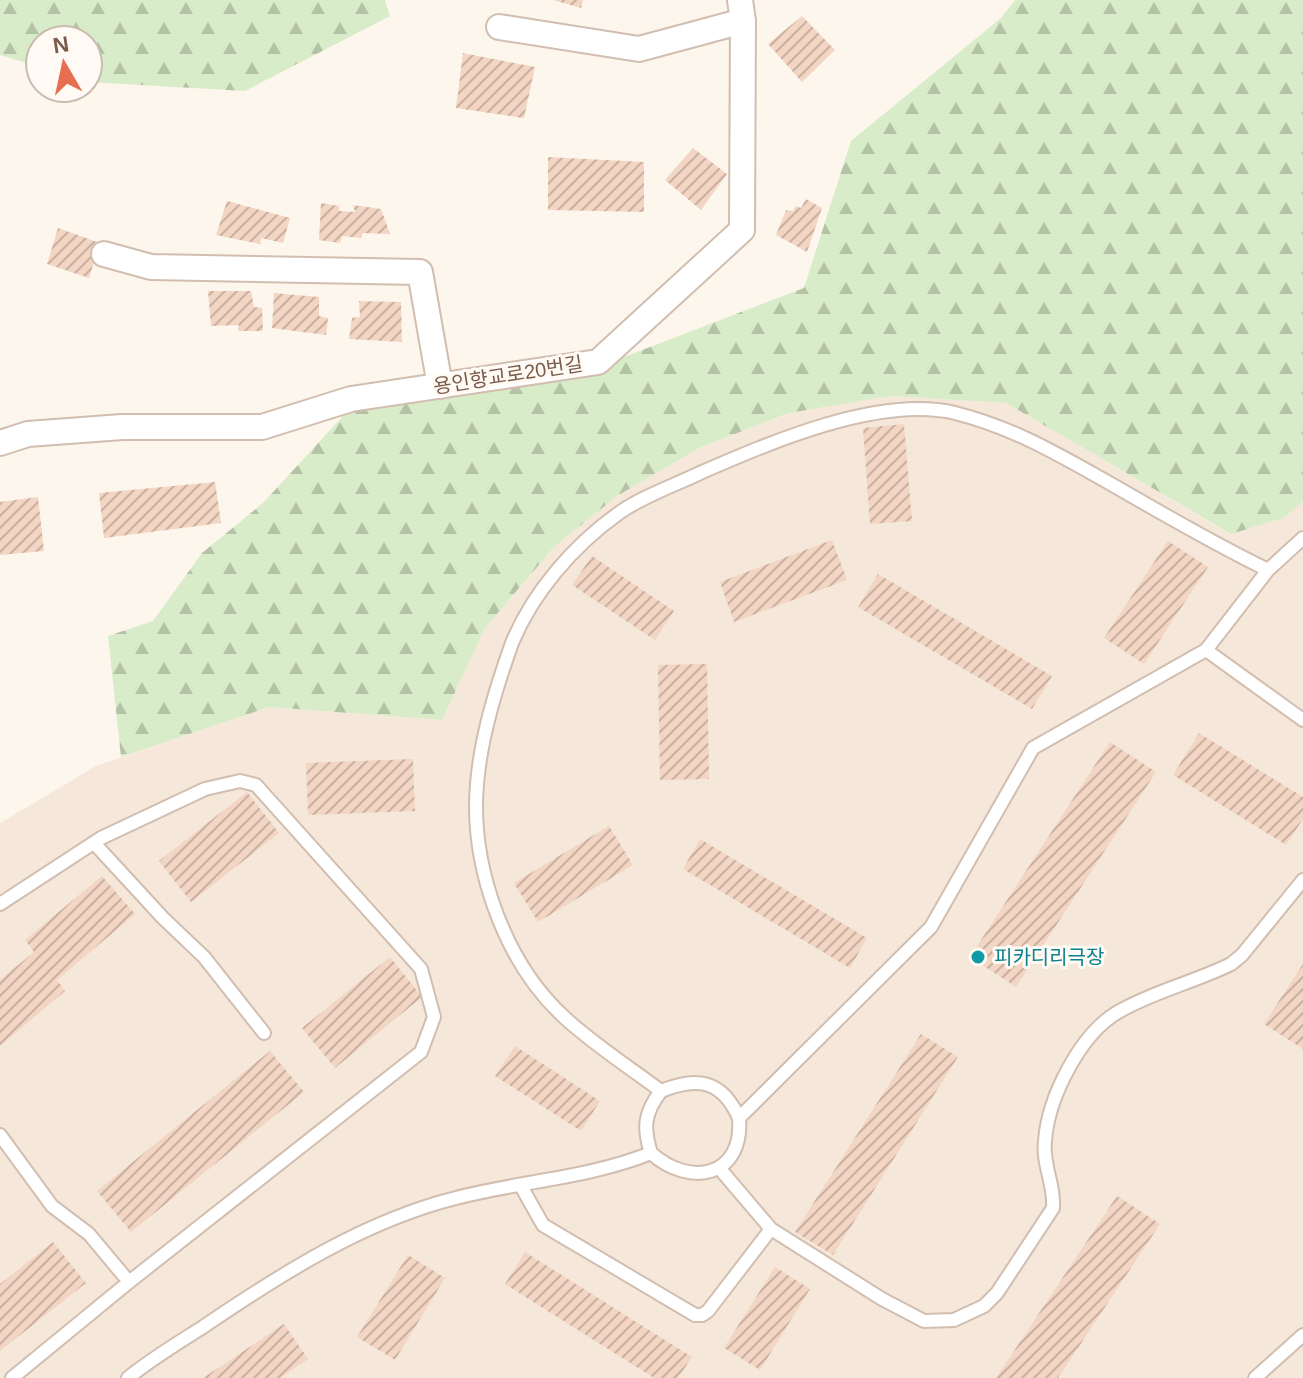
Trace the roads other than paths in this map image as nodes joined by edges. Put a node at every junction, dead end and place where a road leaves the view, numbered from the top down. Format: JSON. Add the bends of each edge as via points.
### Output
{"nodes":[{"id":1,"x":741,"y":11,"type":"edge"},
{"id":2,"x":499,"y":27,"type":"dead end"},
{"id":3,"x":104,"y":254,"type":"dead end"},
{"id":4,"x":440,"y":386,"type":"junction"},
{"id":5,"x":1,"y":441,"type":"edge"},
{"id":6,"x":1303,"y":538,"type":"edge"},
{"id":7,"x":1268,"y":570,"type":"junction"},
{"id":8,"x":1206,"y":650,"type":"junction"},
{"id":9,"x":1303,"y":720,"type":"edge"},
{"id":10,"x":94,"y":843,"type":"junction"},
{"id":11,"x":1303,"y":880,"type":"edge"},
{"id":12,"x":0,"y":904,"type":"edge"},
{"id":13,"x":264,"y":1033,"type":"dead end"},
{"id":14,"x":661,"y":1091,"type":"junction"},
{"id":15,"x":739,"y":1118,"type":"junction"},
{"id":16,"x":0,"y":1135,"type":"edge"},
{"id":17,"x":651,"y":1153,"type":"junction"},
{"id":18,"x":720,"y":1169,"type":"junction"},
{"id":19,"x":521,"y":1186,"type":"junction"},
{"id":20,"x":771,"y":1229,"type":"junction"},
{"id":21,"x":129,"y":1282,"type":"junction"},
{"id":22,"x":1303,"y":1335,"type":"edge"},
{"id":23,"x":12,"y":1378,"type":"edge"},
{"id":24,"x":128,"y":1378,"type":"edge"},
{"id":25,"x":1255,"y":1378,"type":"edge"}],
"edges":[{"from":1,"to":2,"type":"street","via":[[639,49]]},
{"from":1,"to":4,"type":"street","name":"용인향교로20번길","via":[[742,230],[598,362]]},
{"from":3,"to":4,"type":"street","via":[[151,267],[420,272]]},
{"from":4,"to":5,"type":"street","name":"용인향교로20번길","via":[[351,399],[262,427],[122,427]]},
{"from":6,"to":7,"type":"lane"},
{"from":7,"to":8,"type":"lane"},
{"from":7,"to":14,"type":"lane","via":[[1018,433],[937,410],[847,419],[789,436],[641,500],[599,529],[546,585],[512,643],[481,750],[477,831],[486,880],[520,962],[564,1018]]},
{"from":8,"to":9,"type":"lane"},
{"from":8,"to":15,"type":"lane","via":[[1033,748],[931,927]]},
{"from":10,"to":12,"type":"lane"},
{"from":10,"to":13,"type":"lane","via":[[204,957]]},
{"from":10,"to":21,"type":"lane","via":[[205,789],[240,781],[256,785],[421,969],[434,1017],[421,1052]]},
{"from":11,"to":20,"type":"lane","via":[[1231,964],[1114,1014],[1082,1048],[1047,1122],[1044,1152],[1053,1208],[984,1306],[939,1322],[912,1317]]},
{"from":14,"to":15,"type":"lane","via":[[690,1082],[707,1084],[722,1091]]},
{"from":14,"to":17,"type":"lane","via":[[645,1119]]},
{"from":15,"to":18,"type":"lane","via":[[737,1146]]},
{"from":16,"to":21,"type":"lane","via":[[52,1206],[89,1234]]},
{"from":17,"to":18,"type":"lane","via":[[681,1173]]},
{"from":17,"to":19,"type":"lane","via":[[620,1166]]},
{"from":18,"to":20,"type":"lane"},
{"from":19,"to":20,"type":"lane","via":[[543,1225],[695,1315],[708,1311]]},
{"from":19,"to":24,"type":"lane","via":[[456,1198],[342,1242]]},
{"from":21,"to":23,"type":"lane"},
{"from":22,"to":25,"type":"lane"}]}
